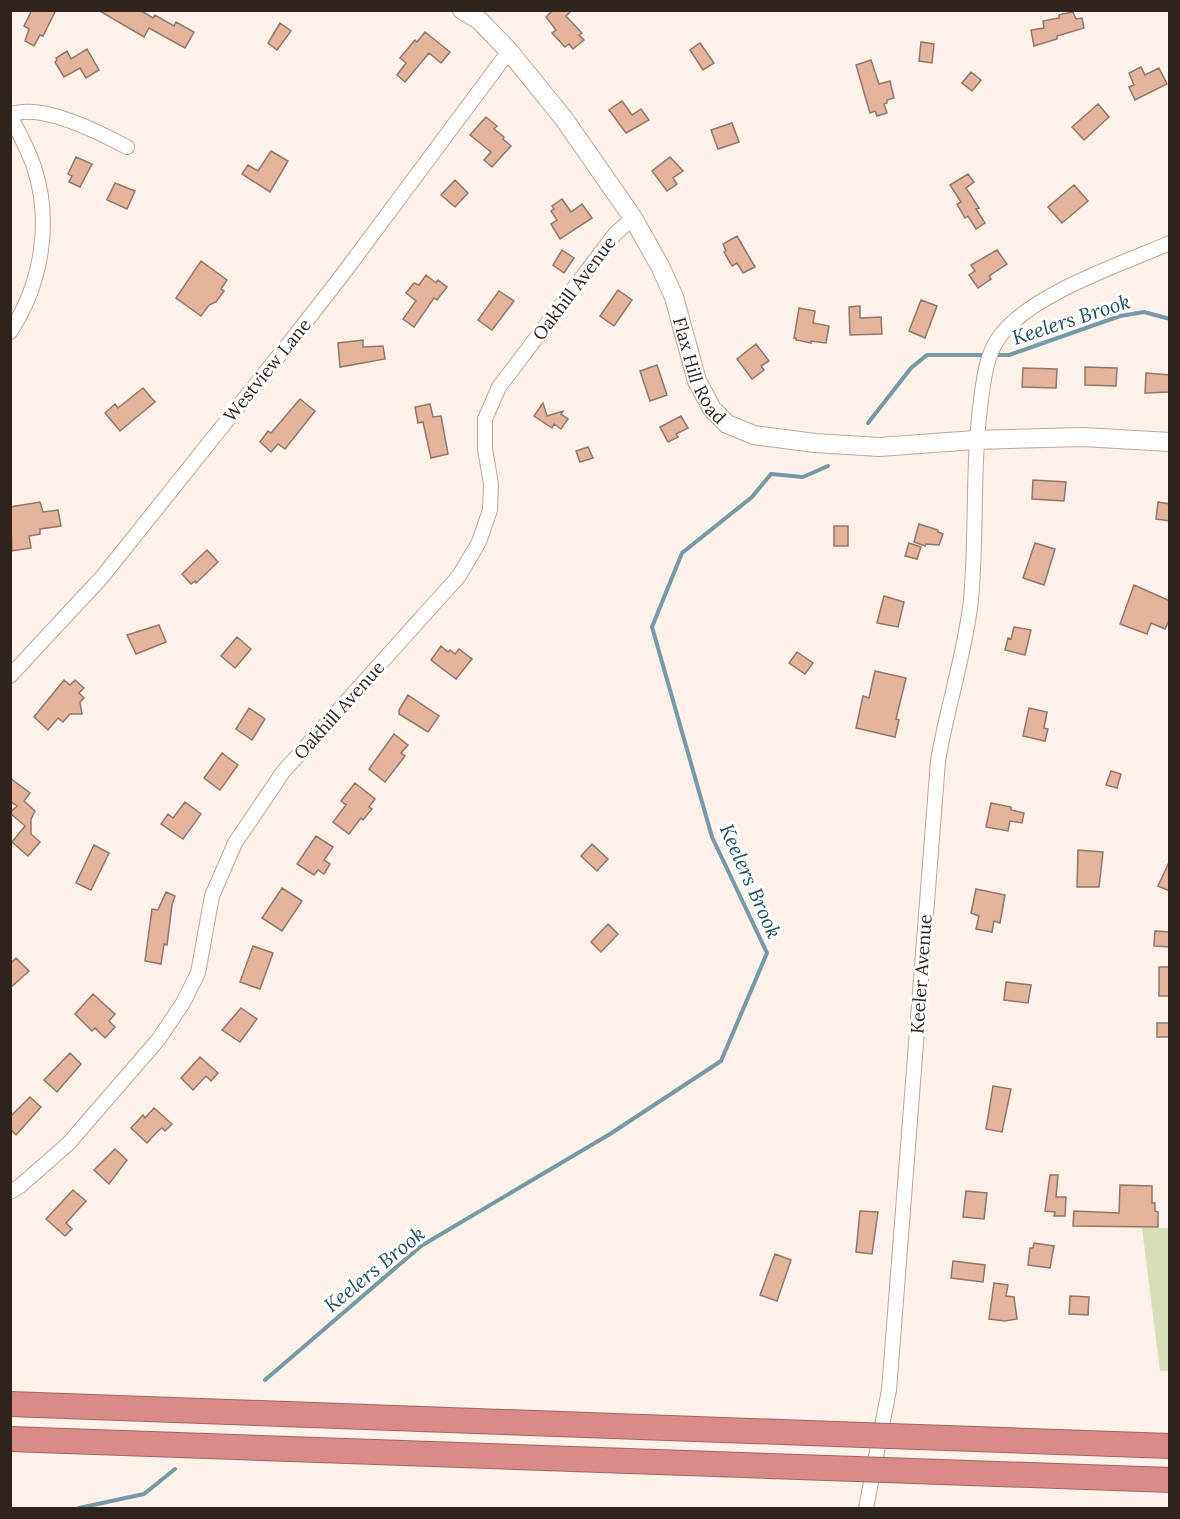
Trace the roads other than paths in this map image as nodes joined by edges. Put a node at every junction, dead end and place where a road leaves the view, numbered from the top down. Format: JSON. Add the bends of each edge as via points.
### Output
{"nodes":[{"id":1,"x":462,"y":10,"type":"edge"},
{"id":2,"x":510,"y":51,"type":"junction"},
{"id":3,"x":10,"y":116,"type":"edge"},
{"id":4,"x":127,"y":147,"type":"dead end"},
{"id":5,"x":633,"y":218,"type":"junction"},
{"id":6,"x":1170,"y":243,"type":"edge"},
{"id":7,"x":10,"y":332,"type":"edge"},
{"id":8,"x":975,"y":440,"type":"junction"},
{"id":9,"x":1170,"y":442,"type":"edge"},
{"id":10,"x":10,"y":676,"type":"edge"},
{"id":11,"x":10,"y":1192,"type":"edge"},
{"id":12,"x":10,"y":1404,"type":"edge"},
{"id":13,"x":10,"y":1440,"type":"edge"},
{"id":14,"x":1170,"y":1446,"type":"edge"},
{"id":15,"x":1170,"y":1480,"type":"edge"},
{"id":16,"x":866,"y":1509,"type":"edge"}],
"edges":[{"from":1,"to":2,"type":"main road","name":"Flax Hill Road","via":[[479,20]]},
{"from":2,"to":5,"type":"main road","name":"Flax Hill Road","via":[[564,119]]},
{"from":2,"to":10,"type":"street","name":"Westview Lane","via":[[344,274],[102,577]]},
{"from":3,"to":4,"type":"street","via":[[21,111],[48,115],[98,132]]},
{"from":3,"to":7,"type":"street","via":[[35,170],[42,209],[37,273]]},
{"from":5,"to":8,"type":"main road","name":"Flax Hill Road","via":[[674,297],[697,381],[712,409],[727,424],[754,435],[815,443],[879,447]]},
{"from":5,"to":11,"type":"street","name":"Oakhill Avenue","via":[[615,234],[499,387],[485,419],[490,510],[479,542],[459,576],[283,772],[235,843],[212,896],[198,973],[158,1040],[68,1144]]},
{"from":6,"to":8,"type":"street","name":"Keeler Avenue","via":[[1047,297],[1017,317],[999,337],[985,365]]},
{"from":8,"to":9,"type":"main road","name":"Flax Hill Road","via":[[1083,437]]},
{"from":8,"to":16,"type":"street","name":"Keeler Avenue","via":[[970,601],[938,760],[889,1390]]},
{"from":12,"to":14,"type":"highway","bridge":true},
{"from":13,"to":15,"type":"highway","bridge":true}]}
